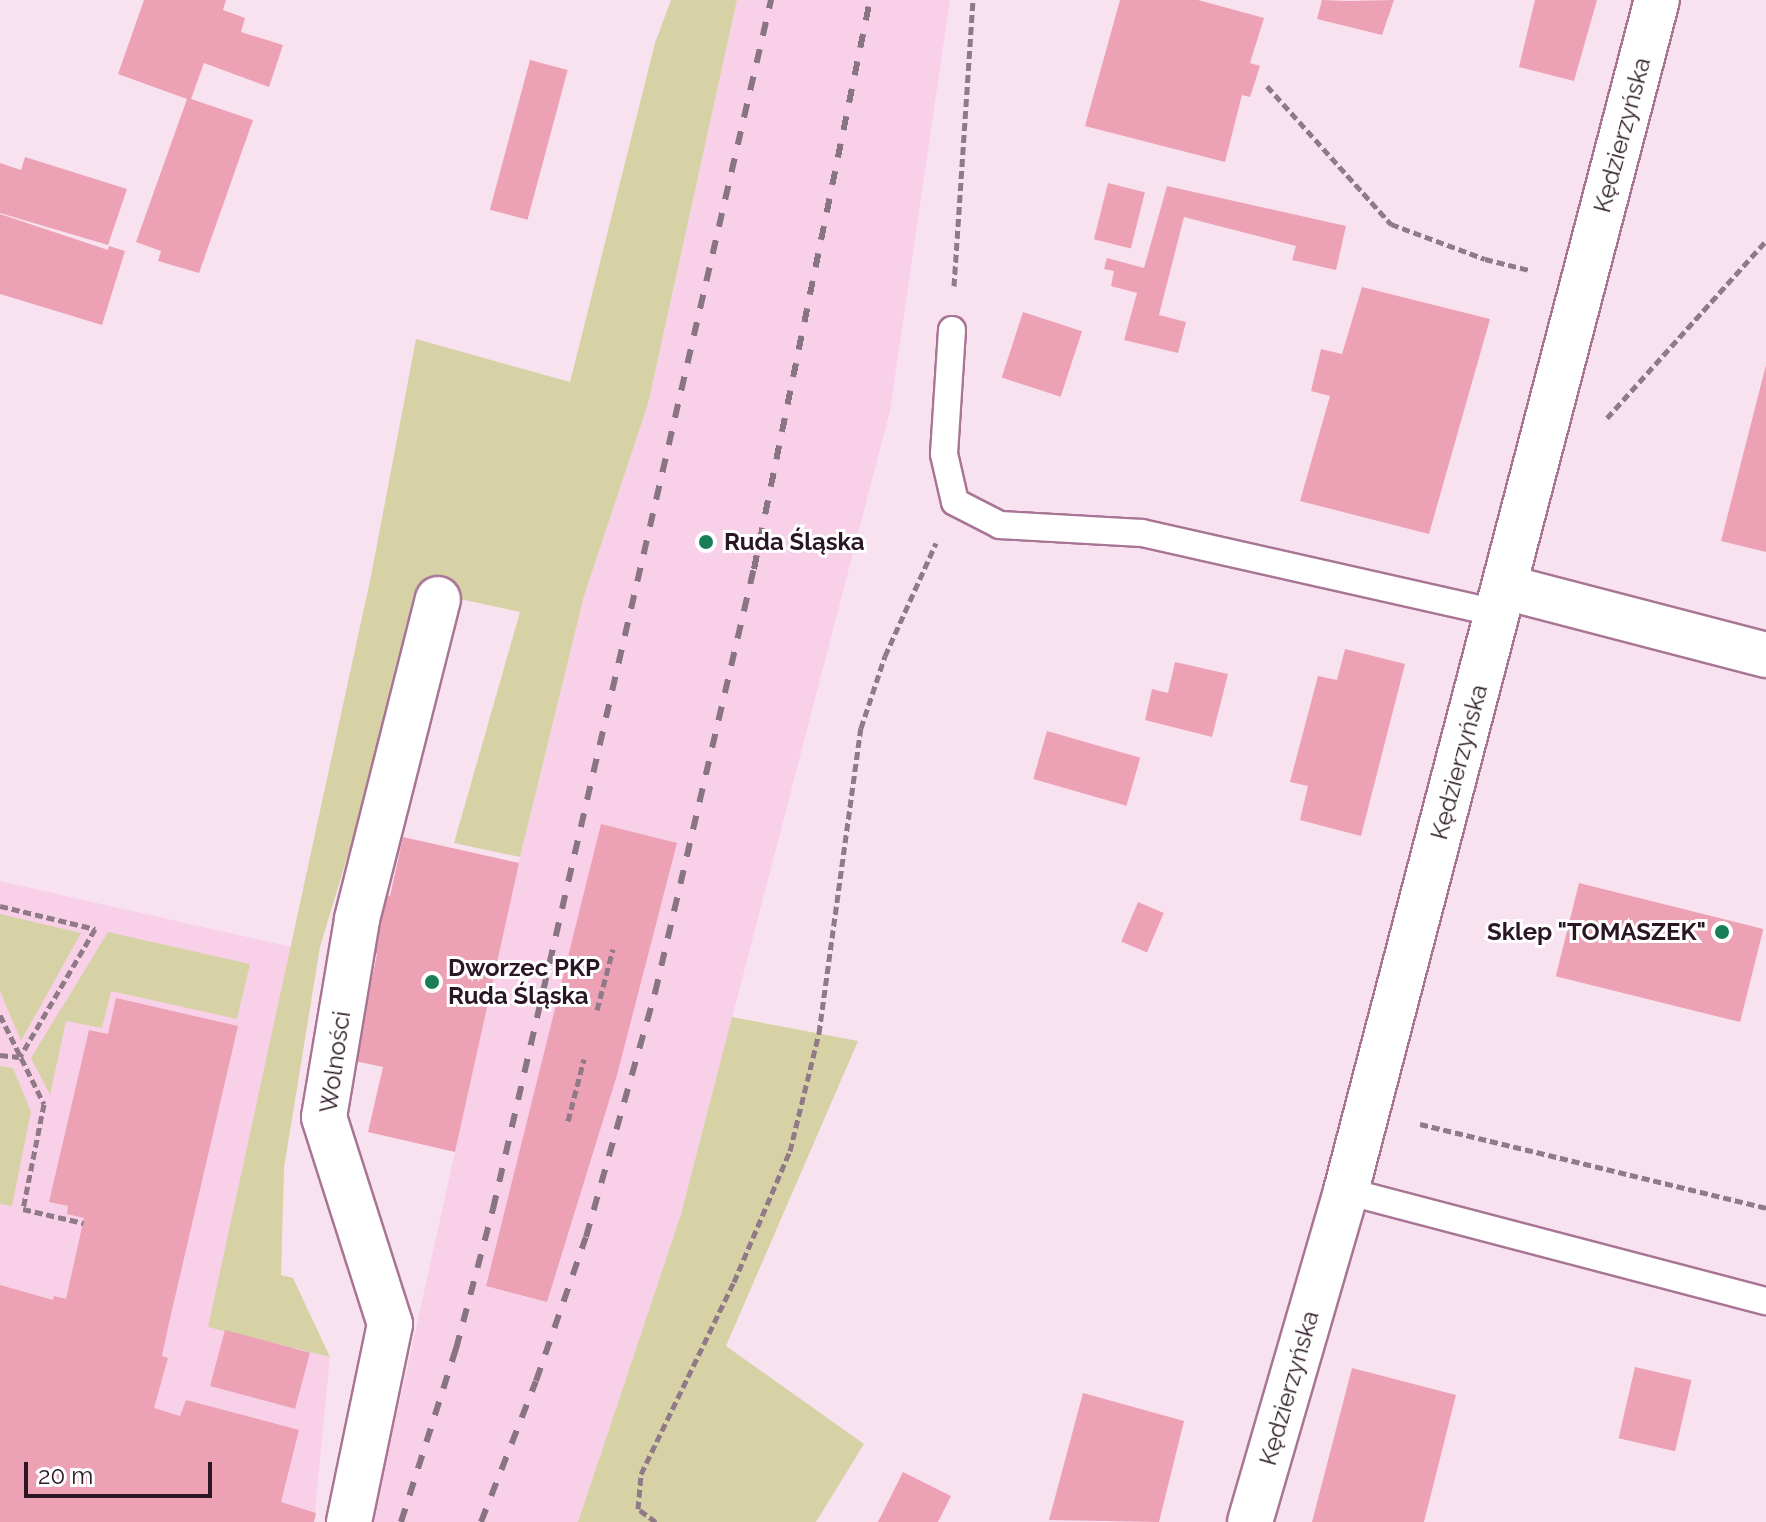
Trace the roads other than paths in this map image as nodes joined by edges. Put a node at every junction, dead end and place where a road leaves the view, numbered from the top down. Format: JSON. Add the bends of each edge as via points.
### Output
{"nodes":[{"id":1,"x":1657,"y":0,"type":"edge"},
{"id":2,"x":952,"y":330,"type":"road end"},
{"id":3,"x":438,"y":599,"type":"dead end"},
{"id":4,"x":1502,"y":600,"type":"junction"},
{"id":5,"x":1766,"y":655,"type":"edge"},
{"id":6,"x":1346,"y":1191,"type":"junction"},
{"id":7,"x":1766,"y":1301,"type":"edge"},
{"id":8,"x":349,"y":1522,"type":"edge"},
{"id":9,"x":1250,"y":1522,"type":"edge"}],
"edges":[{"from":1,"to":4,"type":"street","name":"Kędzierzyńska"},
{"from":2,"to":4,"type":"lane","via":[[944,454],[955,502],[1000,525],[1142,533]]},
{"from":3,"to":8,"type":"street","name":"Wolności","via":[[360,906],[324,1117],[390,1324]]},
{"from":4,"to":5,"type":"street"},
{"from":4,"to":6,"type":"street","name":"Kędzierzyńska"},
{"from":6,"to":7,"type":"lane"},
{"from":6,"to":9,"type":"street","name":"Kędzierzyńska"}]}
